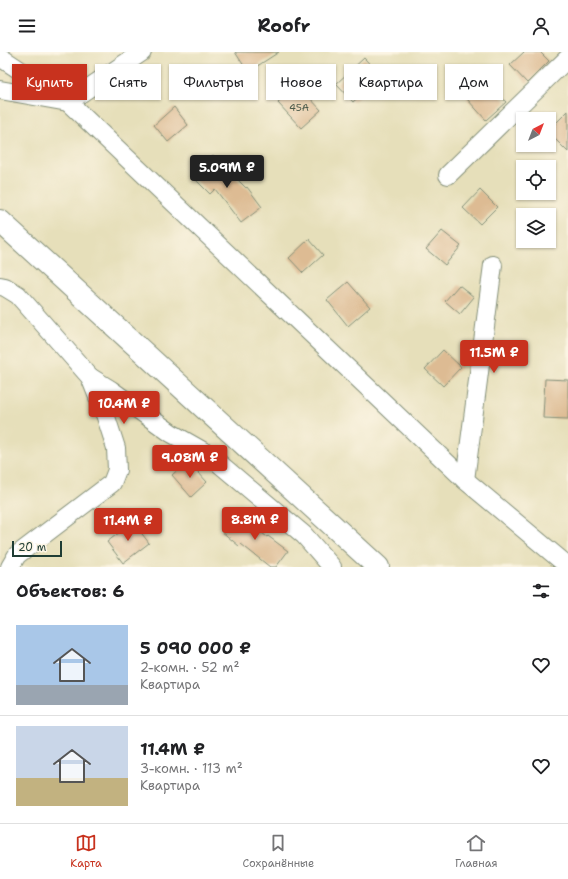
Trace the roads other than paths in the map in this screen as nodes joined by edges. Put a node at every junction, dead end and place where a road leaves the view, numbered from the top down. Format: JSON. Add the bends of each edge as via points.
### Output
{"nodes":[{"id":1,"x":142,"y":52,"type":"edge"},
{"id":2,"x":565,"y":52,"type":"edge"},
{"id":3,"x":568,"y":54,"type":"edge"},
{"id":4,"x":0,"y":57,"type":"edge"},
{"id":5,"x":568,"y":58,"type":"edge"},
{"id":6,"x":0,"y":90,"type":"edge"},
{"id":7,"x":68,"y":102,"type":"junction"},
{"id":8,"x":448,"y":175,"type":"dead end"},
{"id":9,"x":0,"y":221,"type":"edge"},
{"id":10,"x":493,"y":265,"type":"dead end"},
{"id":11,"x":0,"y":286,"type":"edge"},
{"id":12,"x":90,"y":378,"type":"junction"},
{"id":13,"x":465,"y":480,"type":"junction"},
{"id":14,"x":568,"y":566,"type":"edge"},
{"id":15,"x":10,"y":567,"type":"edge"},
{"id":16,"x":332,"y":567,"type":"edge"},
{"id":17,"x":378,"y":567,"type":"edge"}],
"edges":[{"from":1,"to":7,"type":"street"},
{"from":2,"to":3,"type":"street"},
{"from":4,"to":7,"type":"street"},
{"from":5,"to":8,"type":"street"},
{"from":6,"to":7,"type":"street"},
{"from":7,"to":13,"type":"street"},
{"from":9,"to":17,"type":"main road"},
{"from":10,"to":13,"type":"street"},
{"from":11,"to":12,"type":"street","via":[[18,295]]},
{"from":12,"to":15,"type":"street","via":[[116,448],[117,470],[112,483],[17,555]]},
{"from":12,"to":16,"type":"street","via":[[171,433],[208,454],[304,535]]},
{"from":13,"to":14,"type":"street"}]}
